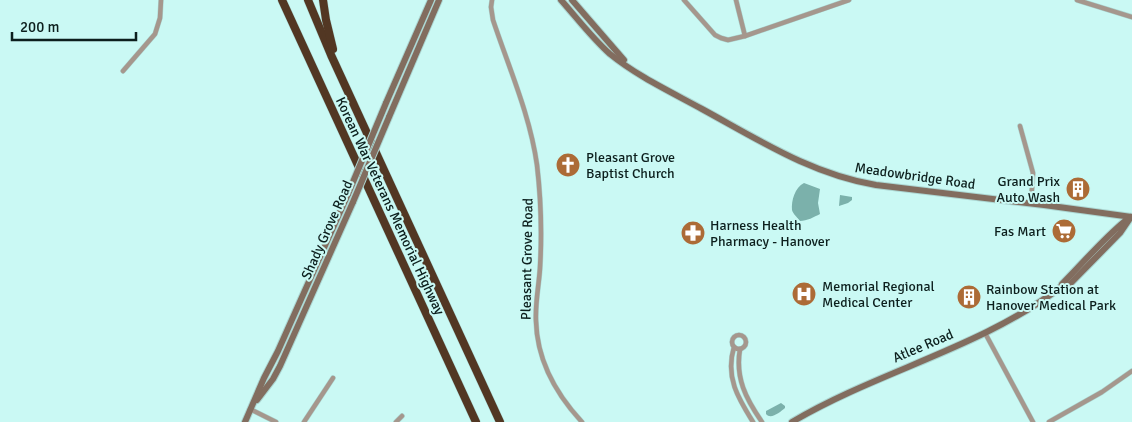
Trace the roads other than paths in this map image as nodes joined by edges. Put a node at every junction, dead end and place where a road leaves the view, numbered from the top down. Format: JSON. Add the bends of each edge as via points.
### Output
{"nodes":[{"id":1,"x":161,"y":0,"type":"edge"},
{"id":2,"x":278,"y":0,"type":"edge"},
{"id":3,"x":282,"y":0,"type":"edge"},
{"id":4,"x":308,"y":0,"type":"edge"},
{"id":5,"x":323,"y":0,"type":"edge"},
{"id":6,"x":431,"y":0,"type":"edge"},
{"id":7,"x":439,"y":0,"type":"edge"},
{"id":8,"x":492,"y":0,"type":"edge"},
{"id":9,"x":561,"y":0,"type":"edge"},
{"id":10,"x":572,"y":0,"type":"edge"},
{"id":11,"x":684,"y":0,"type":"edge"},
{"id":12,"x":736,"y":0,"type":"edge"},
{"id":13,"x":847,"y":0,"type":"edge"},
{"id":14,"x":1077,"y":0,"type":"edge"},
{"id":15,"x":1132,"y":16,"type":"edge"},
{"id":16,"x":290,"y":19,"type":"junction"},
{"id":17,"x":745,"y":36,"type":"junction"},
{"id":18,"x":338,"y":68,"type":"junction"},
{"id":19,"x":631,"y":69,"type":"junction"},
{"id":20,"x":122,"y":71,"type":"dead end"},
{"id":21,"x":1020,"y":126,"type":"dead end"},
{"id":22,"x":1031,"y":203,"type":"junction"},
{"id":23,"x":1132,"y":216,"type":"edge"},
{"id":24,"x":314,"y":268,"type":"junction"},
{"id":25,"x":322,"y":272,"type":"junction"},
{"id":26,"x":985,"y":333,"type":"junction"},
{"id":27,"x":734,"y":347,"type":"junction"},
{"id":28,"x":740,"y":349,"type":"junction"},
{"id":29,"x":1132,"y":371,"type":"edge"},
{"id":30,"x":333,"y":378,"type":"dead end"},
{"id":31,"x":250,"y":409,"type":"junction"},
{"id":32,"x":402,"y":416,"type":"dead end"},
{"id":33,"x":245,"y":422,"type":"edge"},
{"id":34,"x":276,"y":422,"type":"edge"},
{"id":35,"x":304,"y":422,"type":"edge"},
{"id":36,"x":396,"y":422,"type":"edge"},
{"id":37,"x":476,"y":422,"type":"edge"},
{"id":38,"x":500,"y":422,"type":"edge"},
{"id":39,"x":582,"y":422,"type":"edge"},
{"id":40,"x":753,"y":422,"type":"edge"},
{"id":41,"x":762,"y":422,"type":"edge"},
{"id":42,"x":792,"y":422,"type":"edge"},
{"id":43,"x":1033,"y":422,"type":"edge"},
{"id":44,"x":1049,"y":422,"type":"edge"}],
"edges":[{"from":1,"to":20,"type":"street","via":[[155,34]]},
{"from":2,"to":16,"type":"highway"},
{"from":3,"to":16,"type":"highway","name":"Korean War Veterans Memorial Highway"},
{"from":4,"to":18,"type":"highway","name":"Korean War Veterans Memorial Highway"},
{"from":5,"to":18,"type":"highway"},
{"from":6,"to":24,"type":"main road","name":"Shady Grove Road","bridge":true},
{"from":7,"to":25,"type":"main road","name":"Shady Grove Road","bridge":true},
{"from":8,"to":39,"type":"street","name":"Pleasant Grove Road","via":[[493,20],[531,138],[540,190],[538,343],[555,387]]},
{"from":9,"to":19,"type":"main road","name":"Meadowbridge Road","via":[[599,44]]},
{"from":10,"to":19,"type":"main road","name":"Meadowbridge Road"},
{"from":11,"to":17,"type":"street","via":[[716,36],[728,40]]},
{"from":12,"to":17,"type":"street"},
{"from":13,"to":17,"type":"street"},
{"from":14,"to":15,"type":"street"},
{"from":16,"to":37,"type":"highway","name":"Korean War Veterans Memorial Highway"},
{"from":18,"to":38,"type":"highway","name":"Korean War Veterans Memorial Highway"},
{"from":19,"to":22,"type":"main road","name":"Meadowbridge Road","via":[[790,157],[829,174],[876,185]]},
{"from":21,"to":22,"type":"street","via":[[1033,173]]},
{"from":22,"to":23,"type":"main road","name":"Meadowbridge Road"},
{"from":23,"to":26,"type":"main road","name":"Atlee Road","via":[[1120,233],[1066,288],[1061,287],[1033,308]]},
{"from":24,"to":25,"type":"main road"},
{"from":24,"to":31,"type":"main road","name":"Shady Grove Road"},
{"from":25,"to":31,"type":"main road","name":"Shady Grove Road","via":[[280,366]]},
{"from":26,"to":42,"type":"main road","name":"Atlee Road","via":[[856,389]]},
{"from":26,"to":43,"type":"street"},
{"from":27,"to":28,"type":"street"},
{"from":27,"to":28,"type":"street","via":[[734,339],[742,336],[746,343]]},
{"from":27,"to":40,"type":"street","via":[[731,358],[734,386]]},
{"from":28,"to":41,"type":"street","via":[[740,378],[750,404]]},
{"from":29,"to":44,"type":"street"},
{"from":30,"to":35,"type":"street"},
{"from":31,"to":33,"type":"main road","name":"Shady Grove Road"},
{"from":31,"to":34,"type":"street"},
{"from":32,"to":36,"type":"street"}]}
